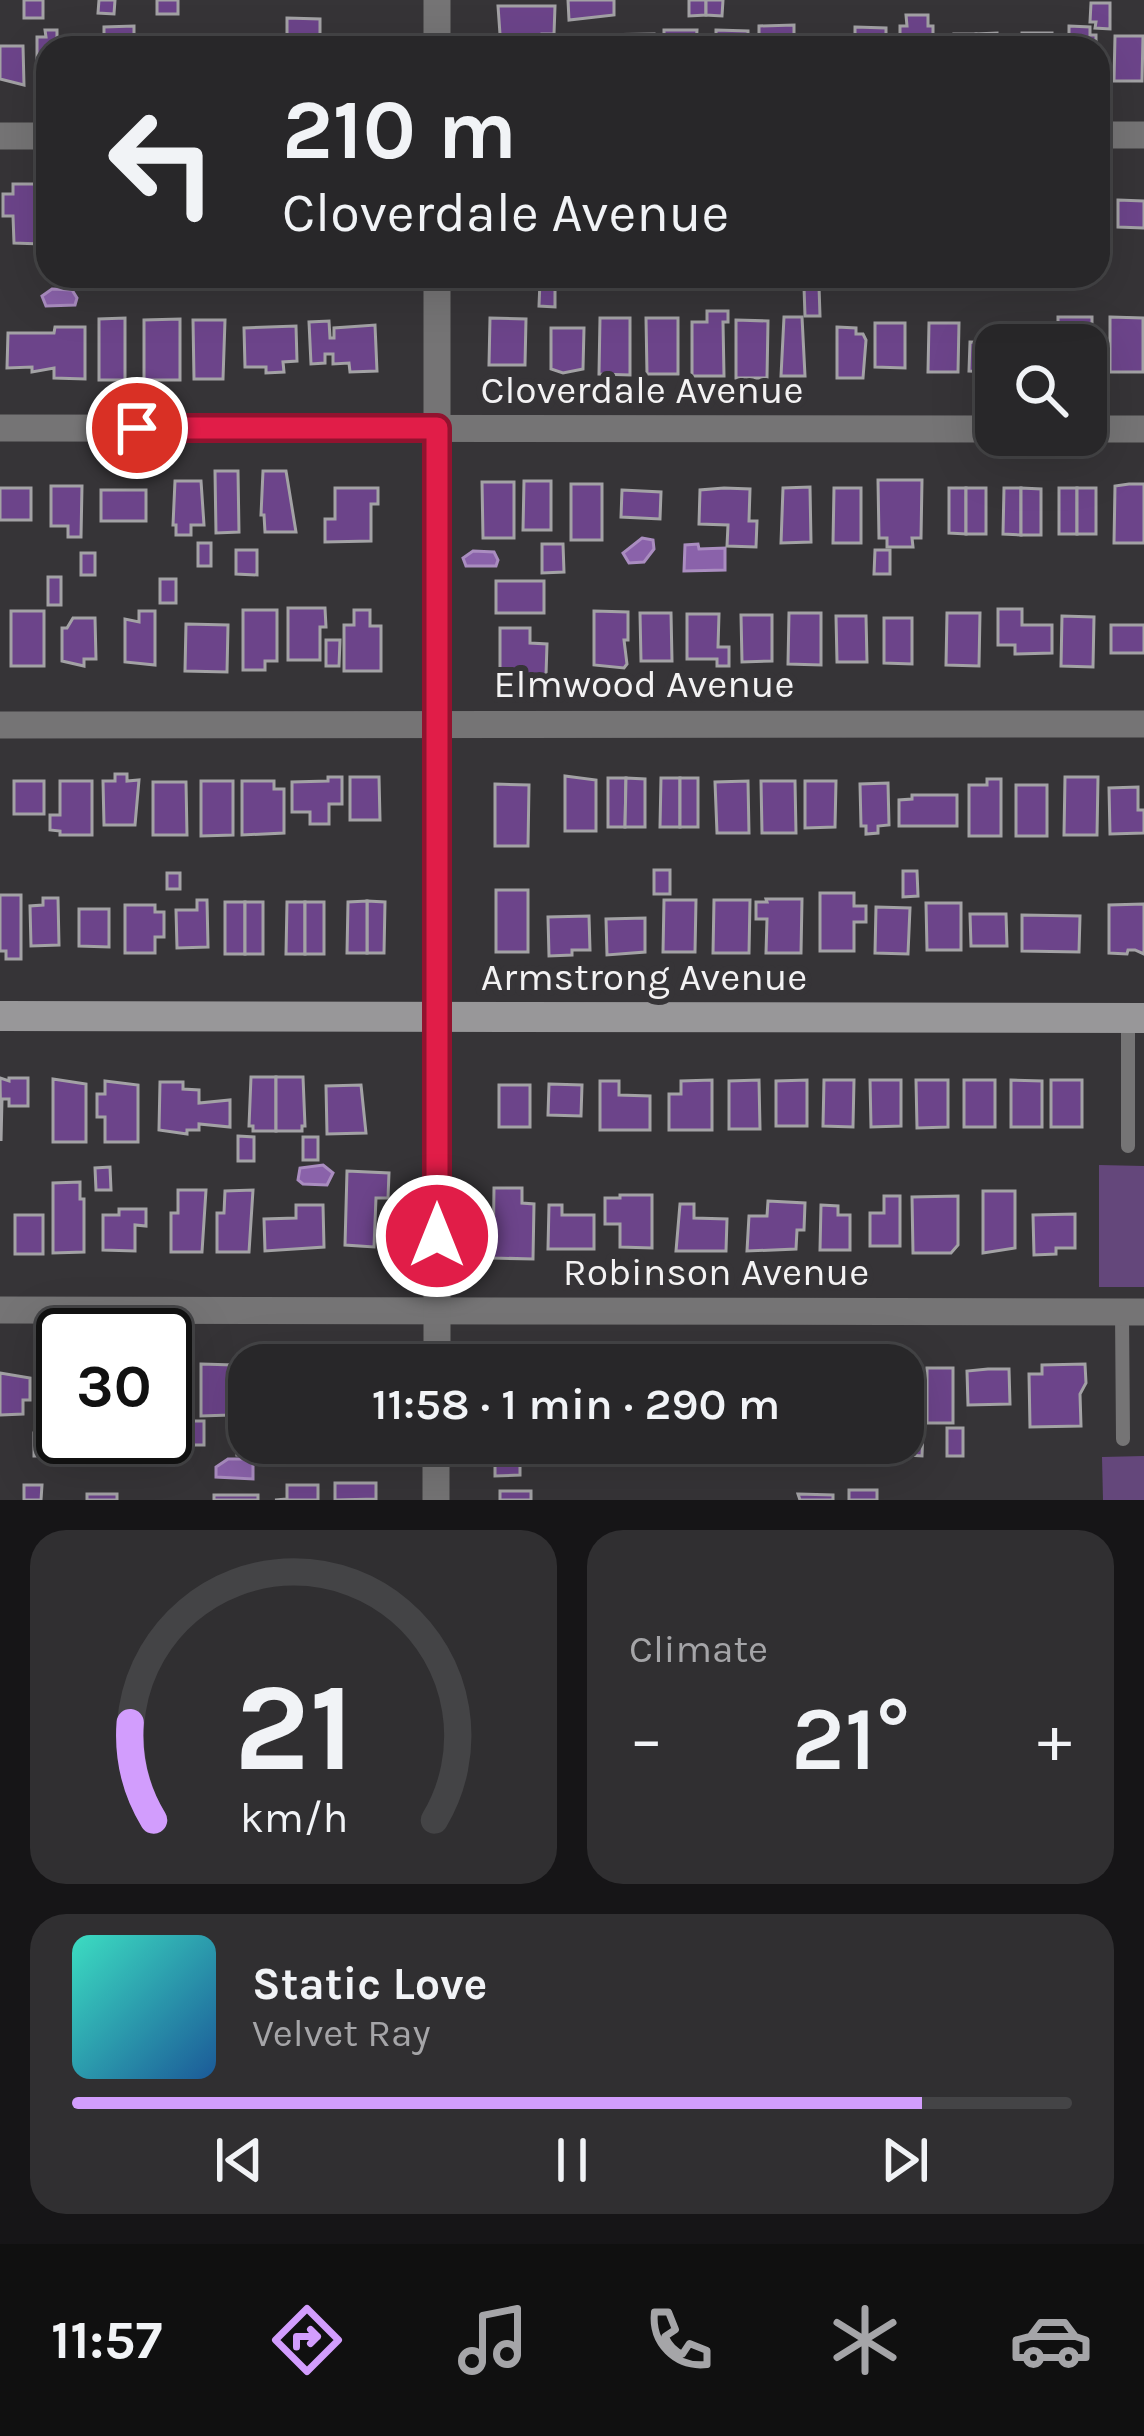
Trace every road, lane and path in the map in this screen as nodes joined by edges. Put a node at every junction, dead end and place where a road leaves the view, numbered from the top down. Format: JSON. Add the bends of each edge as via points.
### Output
{"nodes":[{"id":1,"x":437,"y":0,"type":"edge"},
{"id":2,"x":437,"y":36,"type":"edge"},
{"id":3,"x":1110,"y":135,"type":"edge"},
{"id":4,"x":1144,"y":135,"type":"edge"},
{"id":5,"x":0,"y":136,"type":"edge"},
{"id":6,"x":36,"y":136,"type":"edge"},
{"id":7,"x":437,"y":288,"type":"edge"},
{"id":8,"x":0,"y":428,"type":"edge"},
{"id":9,"x":437,"y":428,"type":"junction"},
{"id":10,"x":975,"y":429,"type":"edge"},
{"id":11,"x":1107,"y":429,"type":"edge"},
{"id":12,"x":1144,"y":429,"type":"edge"},
{"id":13,"x":437,"y":723,"type":"junction"},
{"id":14,"x":1144,"y":724,"type":"edge"},
{"id":15,"x":0,"y":725,"type":"edge"},
{"id":16,"x":0,"y":1016,"type":"edge"},
{"id":17,"x":437,"y":1016,"type":"junction"},
{"id":18,"x":1136,"y":1018,"type":"edge"},
{"id":19,"x":1128,"y":1146,"type":"dead end"},
{"id":20,"x":0,"y":1310,"type":"edge"},
{"id":21,"x":437,"y":1310,"type":"junction"},
{"id":22,"x":1133,"y":1312,"type":"edge"},
{"id":23,"x":437,"y":1344,"type":"edge"},
{"id":24,"x":1123,"y":1439,"type":"dead end"},
{"id":25,"x":436,"y":1464,"type":"edge"},
{"id":26,"x":436,"y":1500,"type":"edge"}],
"edges":[{"from":1,"to":2,"type":"street"},
{"from":3,"to":4,"type":"street"},
{"from":5,"to":6,"type":"street"},
{"from":7,"to":9,"type":"street"},
{"from":8,"to":9,"type":"street","name":"Cloverdale Avenue"},
{"from":9,"to":10,"type":"street","name":"Cloverdale Avenue"},
{"from":9,"to":13,"type":"street"},
{"from":11,"to":12,"type":"street"},
{"from":13,"to":14,"type":"street","name":"Elmwood Avenue"},
{"from":13,"to":15,"type":"street","name":"Elmwood Avenue"},
{"from":13,"to":17,"type":"street"},
{"from":16,"to":17,"type":"street","name":"Armstrong Avenue"},
{"from":17,"to":18,"type":"street","name":"Armstrong Avenue"},
{"from":17,"to":21,"type":"street"},
{"from":18,"to":19,"type":"lane"},
{"from":20,"to":21,"type":"street","name":"Robinson Avenue"},
{"from":21,"to":22,"type":"street","name":"Robinson Avenue"},
{"from":21,"to":23,"type":"street"},
{"from":22,"to":24,"type":"lane"},
{"from":25,"to":26,"type":"street"}]}
